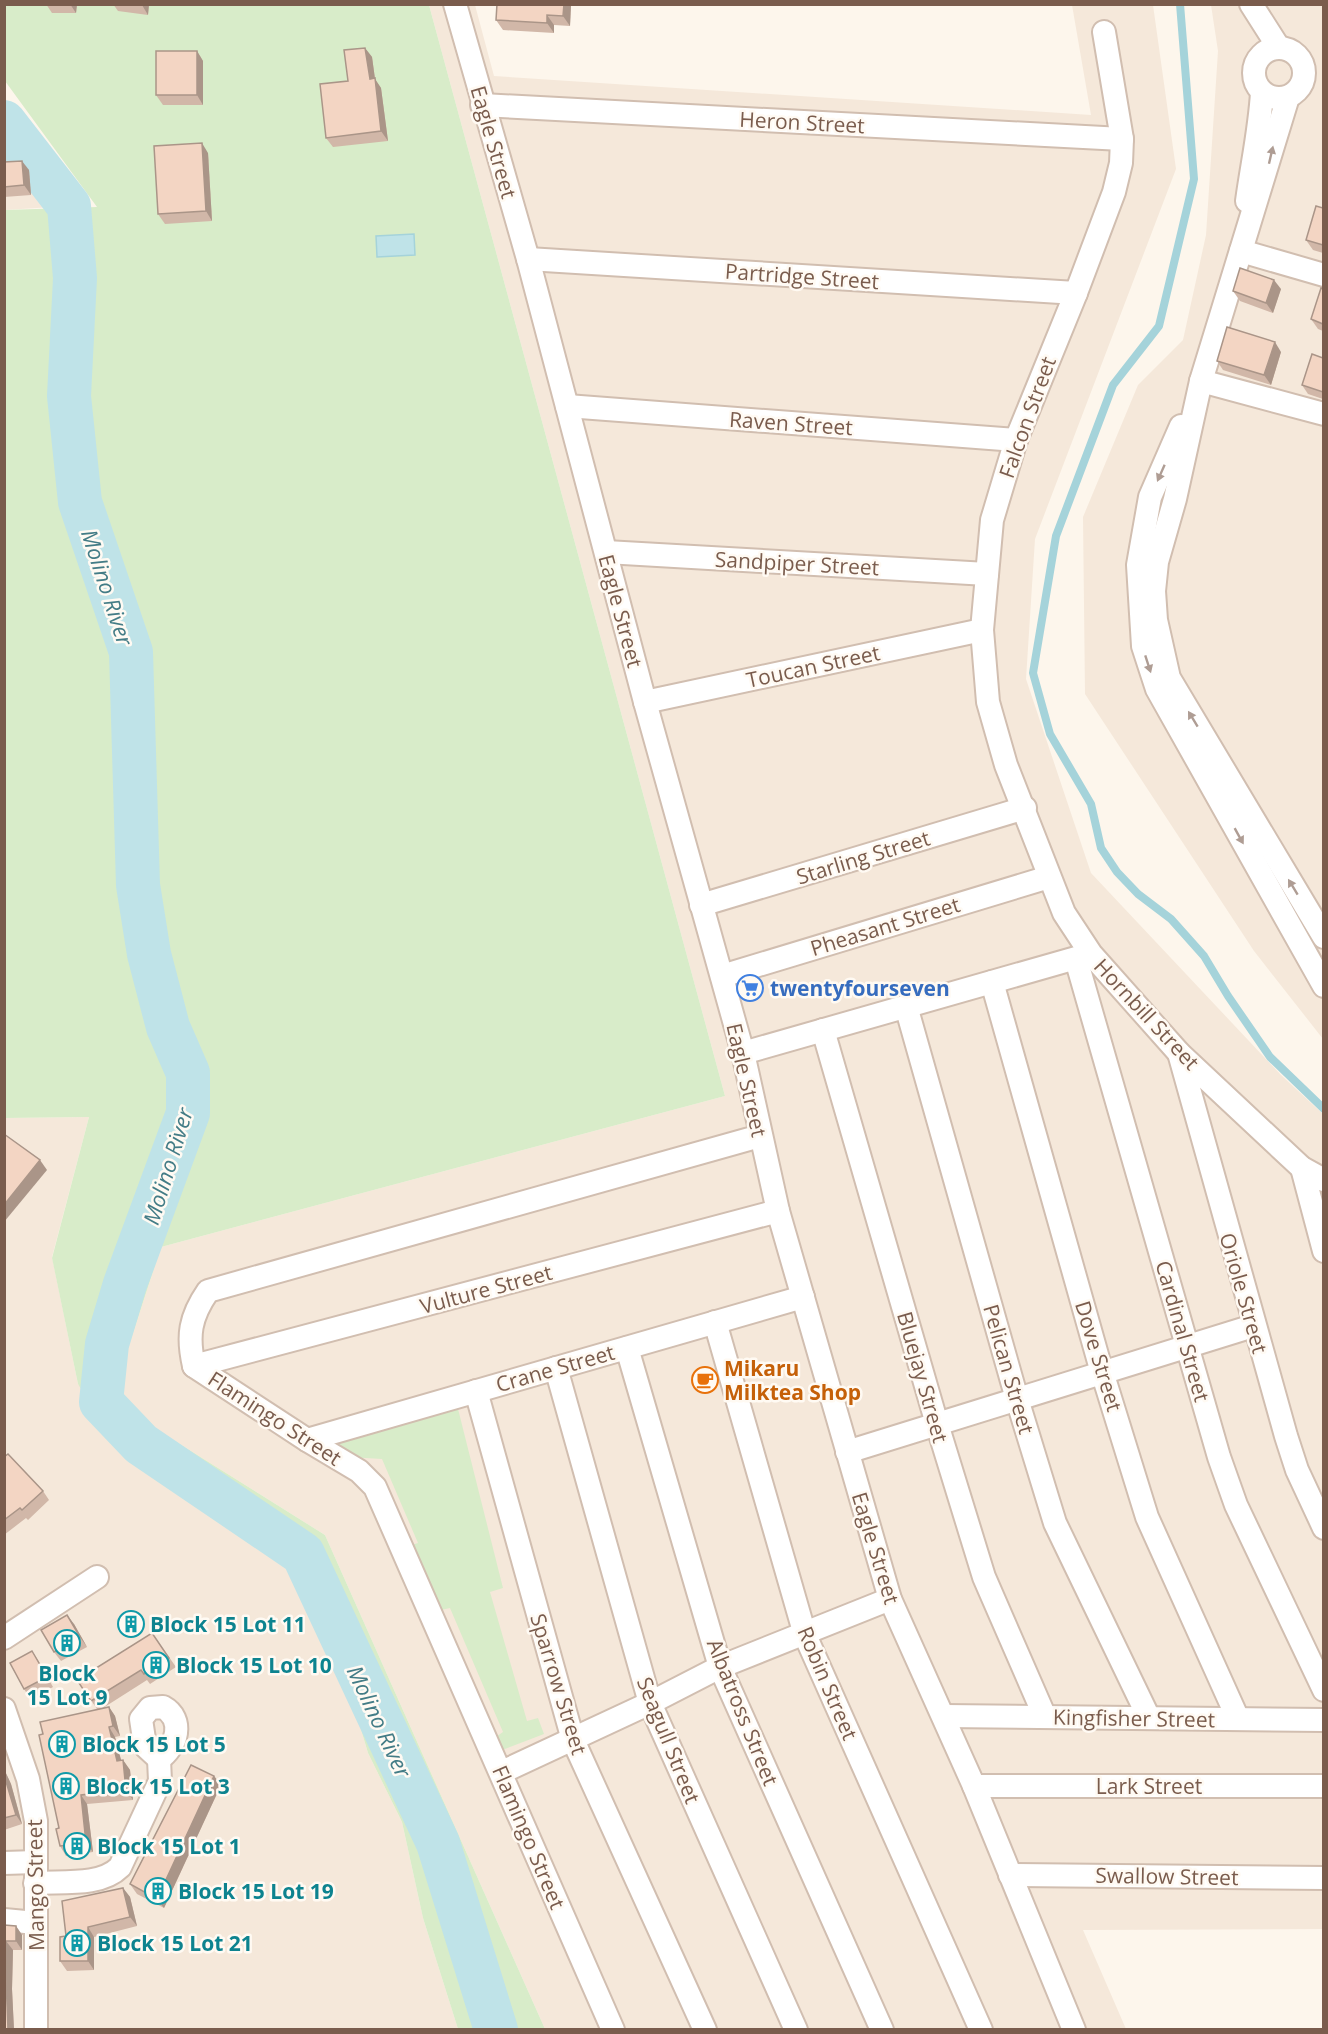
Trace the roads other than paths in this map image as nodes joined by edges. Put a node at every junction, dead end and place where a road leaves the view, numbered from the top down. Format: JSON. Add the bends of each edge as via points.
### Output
{"nodes":[{"id":1,"x":455,"y":4,"type":"edge"},
{"id":2,"x":1251,"y":4,"type":"edge"},
{"id":3,"x":1104,"y":32,"type":"dead end"},
{"id":4,"x":1279,"y":48,"type":"junction"},
{"id":5,"x":1262,"y":92,"type":"junction"},
{"id":6,"x":1288,"y":97,"type":"junction"},
{"id":7,"x":482,"y":105,"type":"junction"},
{"id":8,"x":1122,"y":139,"type":"junction"},
{"id":9,"x":1241,"y":251,"type":"junction"},
{"id":10,"x":528,"y":260,"type":"junction"},
{"id":11,"x":1323,"y":275,"type":"edge"},
{"id":12,"x":1076,"y":293,"type":"junction"},
{"id":13,"x":1201,"y":381,"type":"junction"},
{"id":14,"x":567,"y":406,"type":"junction"},
{"id":15,"x":1323,"y":414,"type":"edge"},
{"id":16,"x":1016,"y":440,"type":"junction"},
{"id":17,"x":606,"y":552,"type":"junction"},
{"id":18,"x":987,"y":574,"type":"junction"},
{"id":19,"x":982,"y":630,"type":"junction"},
{"id":20,"x":645,"y":702,"type":"junction"},
{"id":21,"x":1025,"y":808,"type":"junction"},
{"id":22,"x":1049,"y":877,"type":"junction"},
{"id":23,"x":701,"y":905,"type":"junction"},
{"id":24,"x":1323,"y":936,"type":"edge"},
{"id":25,"x":1084,"y":956,"type":"junction"},
{"id":26,"x":722,"y":976,"type":"junction"},
{"id":27,"x":992,"y":982,"type":"junction"},
{"id":28,"x":1323,"y":986,"type":"edge"},
{"id":29,"x":906,"y":1006,"type":"junction"},
{"id":30,"x":824,"y":1030,"type":"junction"},
{"id":31,"x":743,"y":1053,"type":"junction"},
{"id":32,"x":1179,"y":1053,"type":"junction"},
{"id":33,"x":760,"y":1136,"type":"junction"},
{"id":34,"x":1302,"y":1167,"type":"junction"},
{"id":35,"x":1323,"y":1180,"type":"edge"},
{"id":36,"x":778,"y":1211,"type":"junction"},
{"id":37,"x":1323,"y":1251,"type":"edge"},
{"id":38,"x":803,"y":1297,"type":"junction"},
{"id":39,"x":715,"y":1322,"type":"junction"},
{"id":40,"x":1253,"y":1326,"type":"junction"},
{"id":41,"x":1187,"y":1345,"type":"junction"},
{"id":42,"x":627,"y":1348,"type":"junction"},
{"id":43,"x":194,"y":1366,"type":"junction"},
{"id":44,"x":556,"y":1368,"type":"junction"},
{"id":45,"x":1103,"y":1374,"type":"junction"},
{"id":46,"x":476,"y":1391,"type":"junction"},
{"id":47,"x":1017,"y":1399,"type":"junction"},
{"id":48,"x":937,"y":1424,"type":"junction"},
{"id":49,"x":307,"y":1440,"type":"junction"},
{"id":50,"x":847,"y":1452,"type":"junction"},
{"id":51,"x":1323,"y":1528,"type":"edge"},
{"id":52,"x":97,"y":1576,"type":"dead end"},
{"id":53,"x":890,"y":1599,"type":"junction"},
{"id":54,"x":805,"y":1635,"type":"junction"},
{"id":55,"x":4,"y":1638,"type":"edge"},
{"id":56,"x":720,"y":1667,"type":"junction"},
{"id":57,"x":1323,"y":1690,"type":"edge"},
{"id":58,"x":650,"y":1703,"type":"junction"},
{"id":59,"x":4,"y":1709,"type":"edge"},
{"id":60,"x":944,"y":1716,"type":"junction"},
{"id":61,"x":1045,"y":1717,"type":"junction"},
{"id":62,"x":1149,"y":1718,"type":"junction"},
{"id":63,"x":1238,"y":1719,"type":"junction"},
{"id":64,"x":1323,"y":1720,"type":"edge"},
{"id":65,"x":573,"y":1740,"type":"junction"},
{"id":66,"x":159,"y":1759,"type":"dead end"},
{"id":67,"x":502,"y":1772,"type":"junction"},
{"id":68,"x":974,"y":1786,"type":"junction"},
{"id":69,"x":1323,"y":1786,"type":"edge"},
{"id":70,"x":4,"y":1863,"type":"edge"},
{"id":71,"x":35,"y":1872,"type":"junction"},
{"id":72,"x":1010,"y":1875,"type":"junction"},
{"id":73,"x":1323,"y":1878,"type":"edge"},
{"id":74,"x":4,"y":1920,"type":"edge"},
{"id":75,"x":36,"y":1923,"type":"junction"},
{"id":76,"x":36,"y":2030,"type":"edge"},
{"id":77,"x":613,"y":2030,"type":"edge"},
{"id":78,"x":705,"y":2030,"type":"edge"},
{"id":79,"x":796,"y":2030,"type":"edge"},
{"id":80,"x":882,"y":2030,"type":"edge"},
{"id":81,"x":981,"y":2030,"type":"edge"},
{"id":82,"x":1074,"y":2030,"type":"edge"}],
"edges":[{"from":1,"to":7,"type":"street","name":"Eagle Street"},
{"from":2,"to":4,"type":"street"},
{"from":3,"to":8,"type":"street","name":"Falcon Street"},
{"from":4,"to":5,"type":"street","via":[[1263,54],[1254,68],[1256,86]]},
{"from":4,"to":6,"type":"street","via":[[1295,53],[1304,68],[1301,85]]},
{"from":5,"to":6,"type":"street","via":[[1270,97]]},
{"from":5,"to":9,"type":"street"},
{"from":9,"to":6,"type":"street","one_way":true},
{"from":7,"to":8,"type":"street","name":"Heron Street"},
{"from":7,"to":10,"type":"street","name":"Eagle Street"},
{"from":8,"to":12,"type":"street","name":"Falcon Street","via":[[1114,192]]},
{"from":9,"to":11,"type":"street"},
{"from":9,"to":13,"type":"street"},
{"from":10,"to":12,"type":"street","name":"Partridge Street"},
{"from":10,"to":14,"type":"street","name":"Eagle Street"},
{"from":12,"to":16,"type":"street","name":"Falcon Street"},
{"from":13,"to":15,"type":"street"},
{"from":24,"to":13,"type":"street","one_way":true,"via":[[1169,678],[1161,646],[1154,591],[1157,562]]},
{"from":13,"to":28,"type":"street","one_way":true,"via":[[1150,497],[1138,565],[1143,646],[1157,689]]},
{"from":14,"to":16,"type":"street","name":"Raven Street"},
{"from":14,"to":17,"type":"street","name":"Eagle Street"},
{"from":16,"to":18,"type":"street","name":"Falcon Street","via":[[992,520]]},
{"from":17,"to":18,"type":"street","name":"Sandpiper Street"},
{"from":17,"to":20,"type":"street","name":"Eagle Street"},
{"from":18,"to":19,"type":"street","name":"Falcon Street"},
{"from":19,"to":20,"type":"street","name":"Toucan Street"},
{"from":19,"to":21,"type":"street","name":"Falcon Street","via":[[988,702],[1006,765]]},
{"from":20,"to":23,"type":"street","name":"Eagle Street"},
{"from":21,"to":22,"type":"street","name":"Hornbill Street"},
{"from":21,"to":23,"type":"street","name":"Starling Street"},
{"from":22,"to":25,"type":"street","name":"Hornbill Street"},
{"from":22,"to":26,"type":"street","name":"Pheasant Street"},
{"from":23,"to":26,"type":"street","name":"Eagle Street"},
{"from":25,"to":27,"type":"street"},
{"from":25,"to":32,"type":"street","name":"Hornbill Street"},
{"from":25,"to":41,"type":"street","name":"Cardinal Street"},
{"from":26,"to":31,"type":"street","name":"Eagle Street"},
{"from":27,"to":29,"type":"street"},
{"from":27,"to":45,"type":"street","name":"Dove Street"},
{"from":29,"to":30,"type":"street"},
{"from":29,"to":47,"type":"street","name":"Pelican Street"},
{"from":30,"to":31,"type":"street"},
{"from":30,"to":48,"type":"street","name":"Bluejay Street"},
{"from":31,"to":33,"type":"street","name":"Eagle Street"},
{"from":32,"to":34,"type":"street","name":"Hornbill Street"},
{"from":32,"to":40,"type":"street","name":"Oriole Street"},
{"from":33,"to":36,"type":"street","name":"Eagle Street"},
{"from":33,"to":43,"type":"street","name":"Flamingo Street","via":[[208,1291],[197,1307],[190,1334]]},
{"from":34,"to":35,"type":"street","name":"Hornbill Street"},
{"from":34,"to":37,"type":"street"},
{"from":36,"to":38,"type":"street","name":"Eagle Street"},
{"from":36,"to":43,"type":"street","name":"Vulture Street"},
{"from":38,"to":39,"type":"street","name":"Crane Street"},
{"from":38,"to":50,"type":"street","name":"Eagle Street"},
{"from":39,"to":42,"type":"street","name":"Crane Street"},
{"from":39,"to":54,"type":"street","name":"Robin Street"},
{"from":40,"to":41,"type":"street"},
{"from":40,"to":51,"type":"street","name":"Oriole Street","via":[[1297,1470]]},
{"from":41,"to":45,"type":"street"},
{"from":41,"to":57,"type":"street","name":"Cardinal Street","via":[[1236,1505]]},
{"from":42,"to":44,"type":"street","name":"Crane Street"},
{"from":42,"to":56,"type":"street","name":"Albatross Street"},
{"from":43,"to":49,"type":"street","name":"Flamingo Street"},
{"from":44,"to":46,"type":"street","name":"Crane Street"},
{"from":44,"to":58,"type":"street","name":"Seagull Street"},
{"from":45,"to":47,"type":"street"},
{"from":45,"to":63,"type":"street","name":"Dove Street","via":[[1154,1535]]},
{"from":46,"to":49,"type":"street","name":"Crane Street"},
{"from":46,"to":65,"type":"street","name":"Sparrow Street"},
{"from":47,"to":48,"type":"street"},
{"from":47,"to":62,"type":"street","name":"Pelican Street","via":[[1055,1523]]},
{"from":48,"to":50,"type":"street"},
{"from":48,"to":61,"type":"street","name":"Bluejay Street","via":[[984,1577]]},
{"from":49,"to":67,"type":"street","name":"Flamingo Street","via":[[359,1471],[375,1487]]},
{"from":50,"to":53,"type":"street","name":"Eagle Street"},
{"from":52,"to":55,"type":"street"},
{"from":53,"to":54,"type":"street"},
{"from":53,"to":60,"type":"street","name":"Eagle Street"},
{"from":54,"to":56,"type":"street"},
{"from":54,"to":81,"type":"street","name":"Robin Street"},
{"from":56,"to":58,"type":"street"},
{"from":56,"to":80,"type":"street","name":"Albatross Street"},
{"from":58,"to":65,"type":"street"},
{"from":58,"to":79,"type":"street","name":"Seagull Street"},
{"from":59,"to":71,"type":"street","name":"Mango Street","via":[[13,1729],[36,1821]]},
{"from":60,"to":61,"type":"street","name":"Kingfisher Street"},
{"from":60,"to":68,"type":"street","name":"Eagle Street"},
{"from":61,"to":62,"type":"street","name":"Kingfisher Street"},
{"from":62,"to":63,"type":"street","name":"Kingfisher Street"},
{"from":63,"to":64,"type":"street","name":"Kingfisher Street"},
{"from":65,"to":67,"type":"street"},
{"from":65,"to":78,"type":"street","name":"Sparrow Street"},
{"from":66,"to":71,"type":"street","via":[[160,1781],[120,1868],[112,1875],[94,1880]]},
{"from":67,"to":77,"type":"street","name":"Flamingo Street"},
{"from":68,"to":69,"type":"street","name":"Lark Street"},
{"from":68,"to":72,"type":"street","name":"Eagle Street"},
{"from":70,"to":71,"type":"street"},
{"from":71,"to":75,"type":"street","name":"Mango Street"},
{"from":72,"to":73,"type":"street","name":"Swallow Street"},
{"from":72,"to":82,"type":"street","name":"Eagle Street"},
{"from":74,"to":75,"type":"street"},
{"from":75,"to":76,"type":"street","name":"Mango Street"}]}
